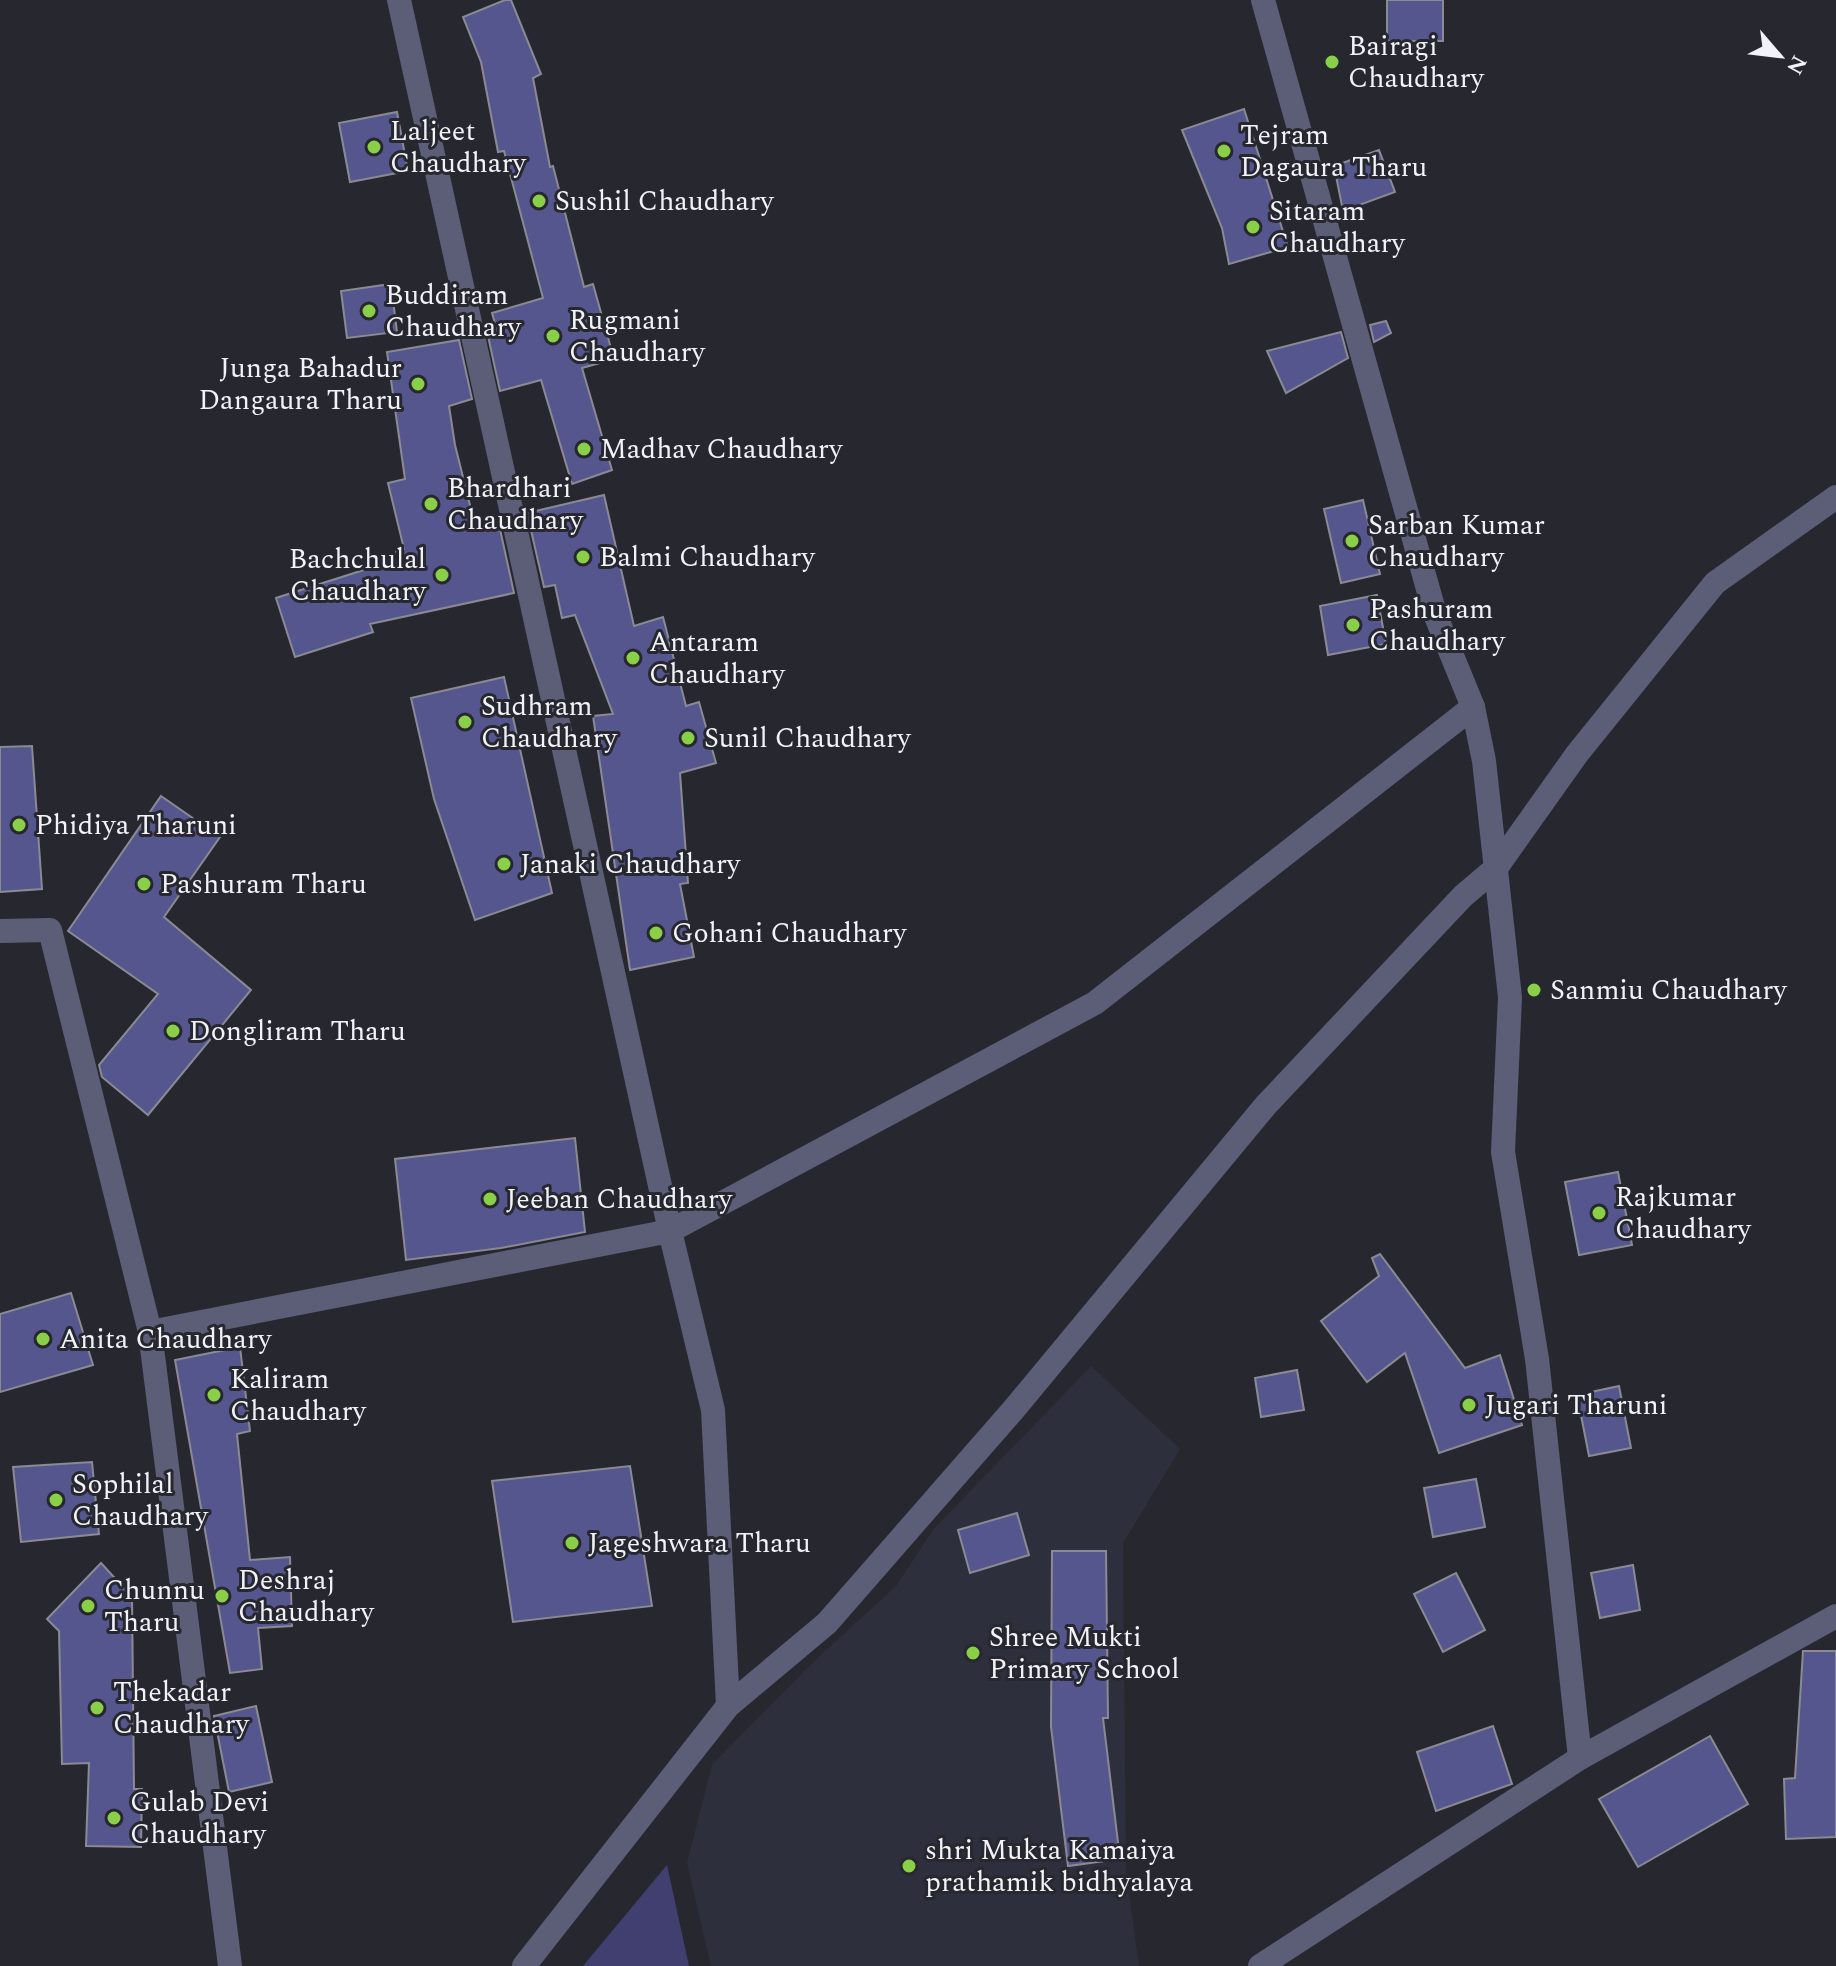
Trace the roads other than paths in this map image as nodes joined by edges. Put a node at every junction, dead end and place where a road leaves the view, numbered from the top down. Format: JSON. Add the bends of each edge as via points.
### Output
{"nodes":[{"id":1,"x":399,"y":0,"type":"edge"},
{"id":2,"x":1263,"y":0,"type":"edge"},
{"id":3,"x":1836,"y":497,"type":"edge"},
{"id":4,"x":1473,"y":707,"type":"junction"},
{"id":5,"x":1496,"y":868,"type":"junction"},
{"id":6,"x":0,"y":931,"type":"edge"},
{"id":7,"x":670,"y":1231,"type":"junction"},
{"id":8,"x":150,"y":1332,"type":"junction"},
{"id":9,"x":1836,"y":1616,"type":"edge"},
{"id":10,"x":728,"y":1706,"type":"junction"},
{"id":11,"x":1580,"y":1758,"type":"junction"},
{"id":12,"x":230,"y":1966,"type":"edge"},
{"id":13,"x":524,"y":1966,"type":"edge"},
{"id":14,"x":1260,"y":1966,"type":"edge"}],
"edges":[{"from":1,"to":7,"type":"street"},
{"from":2,"to":4,"type":"street","via":[[1435,614]]},
{"from":3,"to":5,"type":"street","via":[[1715,583],[1577,754]]},
{"from":4,"to":5,"type":"street"},
{"from":4,"to":7,"type":"street","via":[[1095,1003]]},
{"from":5,"to":10,"type":"street","via":[[1463,896],[1266,1105],[1024,1397],[827,1623]]},
{"from":5,"to":11,"type":"street","via":[[1510,997],[1503,1152],[1537,1359]]},
{"from":6,"to":8,"type":"street","via":[[50,930]]},
{"from":7,"to":8,"type":"street"},
{"from":7,"to":10,"type":"street","via":[[713,1410]]},
{"from":8,"to":12,"type":"street"},
{"from":9,"to":11,"type":"street"},
{"from":10,"to":13,"type":"street"},
{"from":11,"to":14,"type":"street"}]}
